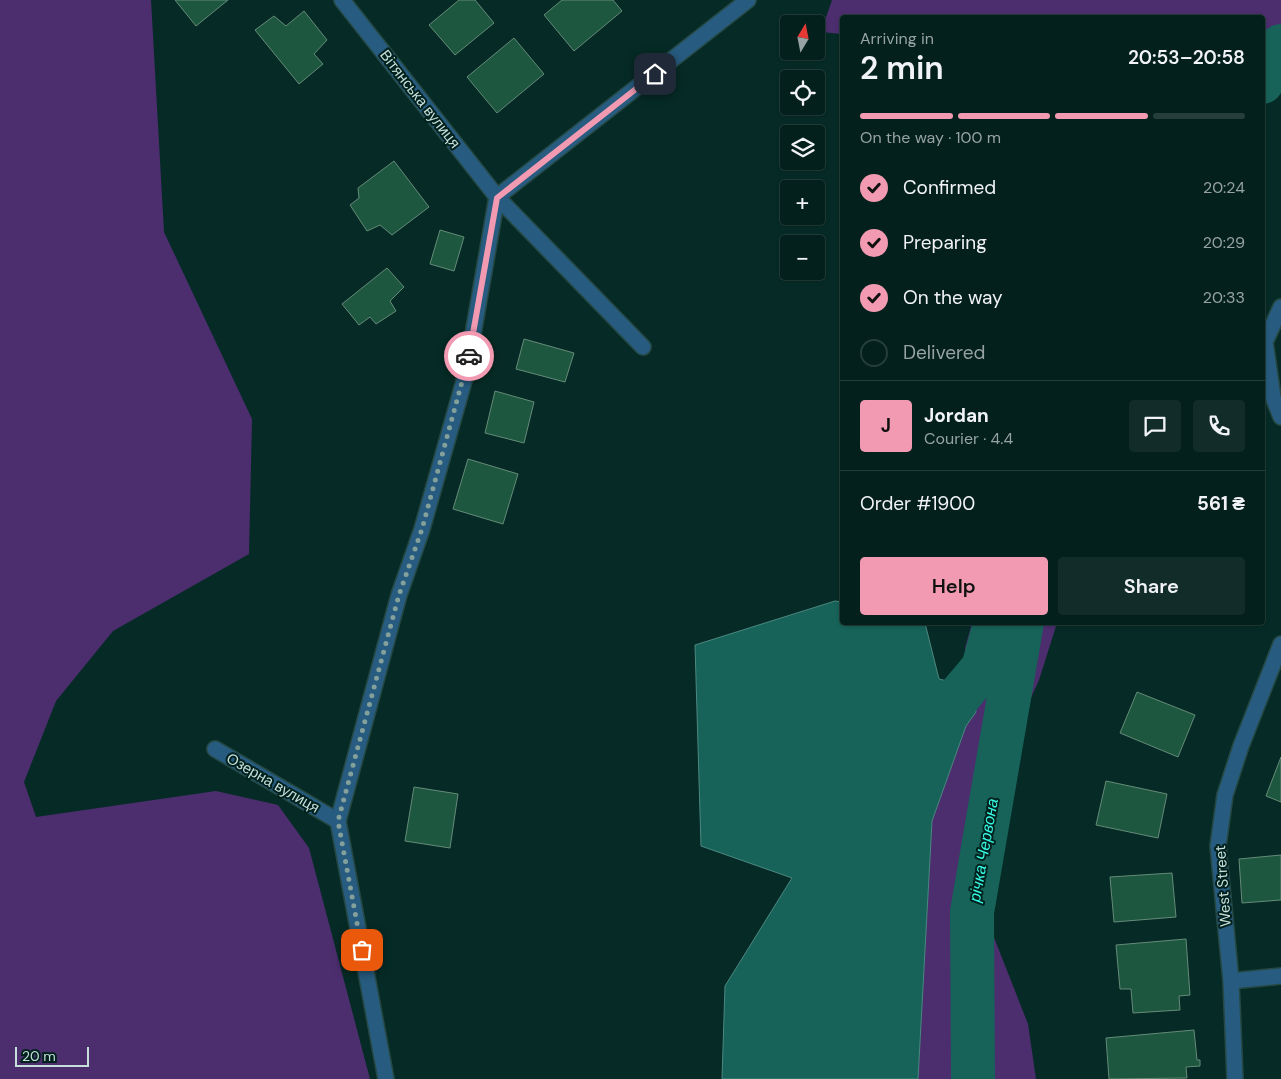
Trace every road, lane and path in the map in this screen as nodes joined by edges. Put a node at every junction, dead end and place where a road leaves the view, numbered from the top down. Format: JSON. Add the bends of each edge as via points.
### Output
{"nodes":[{"id":1,"x":342,"y":0,"type":"edge"},
{"id":2,"x":748,"y":0,"type":"edge"},
{"id":3,"x":497,"y":198,"type":"junction"},
{"id":4,"x":1281,"y":307,"type":"edge"},
{"id":5,"x":643,"y":347,"type":"dead end"},
{"id":6,"x":1281,"y":417,"type":"edge"},
{"id":7,"x":1281,"y":644,"type":"edge"},
{"id":8,"x":215,"y":749,"type":"dead end"},
{"id":9,"x":338,"y":821,"type":"junction"},
{"id":10,"x":1281,"y":976,"type":"edge"},
{"id":11,"x":1230,"y":981,"type":"junction"},
{"id":12,"x":386,"y":1079,"type":"edge"},
{"id":13,"x":1235,"y":1079,"type":"edge"}],
"edges":[{"from":1,"to":3,"type":"street","name":"Вітянська вулиця"},
{"from":2,"to":3,"type":"street"},
{"from":3,"to":5,"type":"street","name":"Вітянська вулиця"},
{"from":3,"to":9,"type":"street","via":[[466,374],[422,529],[399,595]]},
{"from":4,"to":6,"type":"street","via":[[1265,342],[1273,397]]},
{"from":7,"to":11,"type":"street","name":"West Street","via":[[1225,795],[1218,846]]},
{"from":8,"to":9,"type":"street","name":"Озерна вулиця"},
{"from":9,"to":12,"type":"street"},
{"from":10,"to":11,"type":"street"},
{"from":11,"to":13,"type":"street","name":"West Street"}]}
